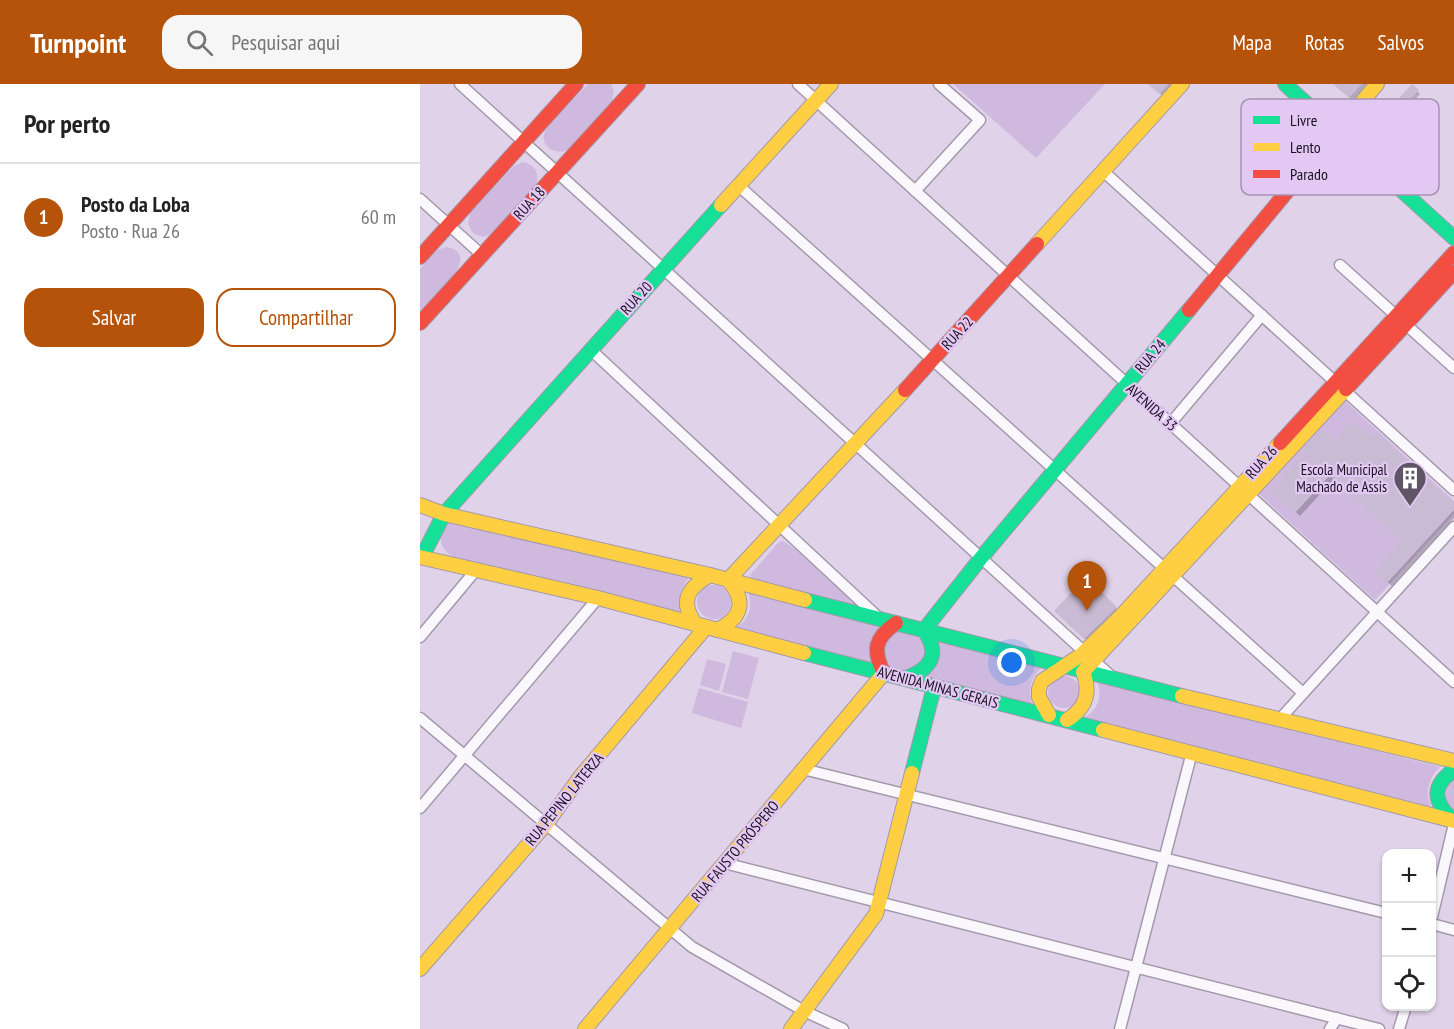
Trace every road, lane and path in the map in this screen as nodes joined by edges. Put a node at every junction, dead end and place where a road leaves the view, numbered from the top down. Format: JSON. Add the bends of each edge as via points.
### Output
{"nodes":[{"id":1,"x":460,"y":84,"type":"edge"},
{"id":2,"x":576,"y":84,"type":"edge"},
{"id":3,"x":798,"y":84,"type":"edge"},
{"id":4,"x":831,"y":84,"type":"edge"},
{"id":5,"x":939,"y":84,"type":"edge"},
{"id":6,"x":1182,"y":84,"type":"edge"},
{"id":7,"x":1285,"y":84,"type":"edge"},
{"id":8,"x":1377,"y":84,"type":"edge"},
{"id":9,"x":634,"y":85,"type":"edge"},
{"id":10,"x":1301,"y":99,"type":"edge"},
{"id":11,"x":1364,"y":99,"type":"edge"},
{"id":12,"x":816,"y":100,"type":"junction"},
{"id":13,"x":524,"y":142,"type":"junction"},
{"id":14,"x":1103,"y":171,"type":"junction"},
{"id":15,"x":557,"y":173,"type":"junction"},
{"id":16,"x":739,"y":186,"type":"junction"},
{"id":17,"x":915,"y":191,"type":"junction"},
{"id":18,"x":1285,"y":195,"type":"edge"},
{"id":19,"x":1407,"y":195,"type":"edge"},
{"id":20,"x":420,"y":199,"type":"edge"},
{"id":21,"x":449,"y":225,"type":"junction"},
{"id":22,"x":1454,"y":238,"type":"edge"},
{"id":23,"x":1454,"y":253,"type":"edge"},
{"id":24,"x":482,"y":255,"type":"junction"},
{"id":25,"x":420,"y":257,"type":"edge"},
{"id":26,"x":1340,"y":265,"type":"dead end"},
{"id":27,"x":663,"y":269,"type":"junction"},
{"id":28,"x":1454,"y":272,"type":"edge"},
{"id":29,"x":1218,"y":275,"type":"junction"},
{"id":30,"x":1008,"y":276,"type":"junction"},
{"id":31,"x":1262,"y":315,"type":"junction"},
{"id":32,"x":1401,"y":320,"type":"junction"},
{"id":33,"x":420,"y":323,"type":"edge"},
{"id":34,"x":590,"y":349,"type":"junction"},
{"id":35,"x":932,"y":360,"type":"junction"},
{"id":36,"x":1454,"y":368,"type":"edge"},
{"id":37,"x":1126,"y":384,"type":"junction"},
{"id":38,"x":1340,"y":386,"type":"junction"},
{"id":39,"x":1170,"y":424,"type":"junction"},
{"id":40,"x":856,"y":444,"type":"junction"},
{"id":41,"x":1054,"y":470,"type":"junction"},
{"id":42,"x":1454,"y":489,"type":"edge"},
{"id":43,"x":1244,"y":491,"type":"junction"},
{"id":44,"x":420,"y":505,"type":"edge"},
{"id":45,"x":444,"y":514,"type":"junction"},
{"id":46,"x":780,"y":526,"type":"junction"},
{"id":47,"x":1454,"y":527,"type":"edge"},
{"id":48,"x":421,"y":557,"type":"edge"},
{"id":49,"x":981,"y":558,"type":"junction"},
{"id":50,"x":476,"y":570,"type":"junction"},
{"id":51,"x":1168,"y":573,"type":"junction"},
{"id":52,"x":710,"y":575,"type":"junction"},
{"id":53,"x":728,"y":580,"type":"junction"},
{"id":54,"x":598,"y":598,"type":"junction"},
{"id":55,"x":1377,"y":612,"type":"junction"},
{"id":56,"x":882,"y":620,"type":"junction"},
{"id":57,"x":896,"y":623,"type":"junction"},
{"id":58,"x":706,"y":627,"type":"junction"},
{"id":59,"x":924,"y":630,"type":"junction"},
{"id":60,"x":420,"y":638,"type":"edge"},
{"id":61,"x":1090,"y":656,"type":"junction"},
{"id":62,"x":1065,"y":667,"type":"junction"},
{"id":63,"x":884,"y":672,"type":"junction"},
{"id":64,"x":1083,"y":672,"type":"junction"},
{"id":65,"x":906,"y":678,"type":"junction"},
{"id":66,"x":1113,"y":678,"type":"junction"},
{"id":67,"x":1454,"y":682,"type":"edge"},
{"id":68,"x":934,"y":687,"type":"junction"},
{"id":69,"x":1303,"y":693,"type":"junction"},
{"id":70,"x":1049,"y":715,"type":"junction"},
{"id":71,"x":420,"y":718,"type":"edge"},
{"id":72,"x":1067,"y":720,"type":"junction"},
{"id":73,"x":1279,"y":720,"type":"junction"},
{"id":74,"x":1192,"y":752,"type":"junction"},
{"id":75,"x":464,"y":756,"type":"junction"},
{"id":76,"x":1454,"y":761,"type":"edge"},
{"id":77,"x":803,"y":769,"type":"junction"},
{"id":78,"x":1454,"y":770,"type":"edge"},
{"id":79,"x":907,"y":795,"type":"junction"},
{"id":80,"x":420,"y":808,"type":"edge"},
{"id":81,"x":1454,"y":822,"type":"edge"},
{"id":82,"x":546,"y":824,"type":"junction"},
{"id":83,"x":1164,"y":859,"type":"junction"},
{"id":84,"x":724,"y":863,"type":"junction"},
{"id":85,"x":879,"y":902,"type":"junction"},
{"id":86,"x":1434,"y":903,"type":"edge"},
{"id":87,"x":1382,"y":913,"type":"edge"},
{"id":88,"x":1436,"y":925,"type":"edge"},
{"id":89,"x":671,"y":927,"type":"junction"},
{"id":90,"x":1454,"y":930,"type":"edge"},
{"id":91,"x":1136,"y":967,"type":"junction"},
{"id":92,"x":420,"y":969,"type":"edge"},
{"id":93,"x":804,"y":1011,"type":"junction"},
{"id":94,"x":1404,"y":1011,"type":"edge"},
{"id":95,"x":1337,"y":1018,"type":"junction"},
{"id":96,"x":585,"y":1029,"type":"edge"},
{"id":97,"x":791,"y":1029,"type":"edge"},
{"id":98,"x":843,"y":1029,"type":"edge"},
{"id":99,"x":1120,"y":1029,"type":"edge"},
{"id":100,"x":1330,"y":1029,"type":"edge"},
{"id":101,"x":1379,"y":1029,"type":"edge"},
{"id":102,"x":1399,"y":1029,"type":"edge"}],
"edges":[{"from":1,"to":13,"type":"street"},
{"from":2,"to":13,"type":"street"},
{"from":3,"to":12,"type":"street","name":"AVENIDA 33"},
{"from":4,"to":12,"type":"street","name":"RUA 20"},
{"from":5,"to":17,"type":"street","via":[[980,120]]},
{"from":6,"to":14,"type":"street","name":"RUA 22"},
{"from":7,"to":10,"type":"street"},
{"from":8,"to":11,"type":"street","name":"RUA 24"},
{"from":9,"to":15,"type":"street","name":"RUA 18"},
{"from":12,"to":16,"type":"street","name":"RUA 20"},
{"from":12,"to":17,"type":"street","name":"AVENIDA 33"},
{"from":13,"to":15,"type":"street"},
{"from":13,"to":21,"type":"street"},
{"from":14,"to":29,"type":"street"},
{"from":14,"to":30,"type":"street","name":"RUA 22"},
{"from":15,"to":24,"type":"street","name":"RUA 18"},
{"from":15,"to":27,"type":"street"},
{"from":16,"to":27,"type":"street","name":"RUA 20"},
{"from":16,"to":35,"type":"street"},
{"from":17,"to":30,"type":"street","name":"AVENIDA 33"},
{"from":18,"to":29,"type":"street","name":"RUA 24"},
{"from":19,"to":22,"type":"street"},
{"from":20,"to":21,"type":"street"},
{"from":21,"to":24,"type":"street"},
{"from":21,"to":25,"type":"street"},
{"from":23,"to":32,"type":"street","name":"RUA 26"},
{"from":24,"to":33,"type":"street","name":"RUA 18"},
{"from":26,"to":32,"type":"street"},
{"from":27,"to":34,"type":"street","name":"RUA 20"},
{"from":27,"to":40,"type":"street"},
{"from":28,"to":32,"type":"street","name":"RUA 26"},
{"from":29,"to":31,"type":"street"},
{"from":29,"to":37,"type":"street","name":"RUA 24"},
{"from":30,"to":35,"type":"street","name":"RUA 22"},
{"from":30,"to":37,"type":"street","name":"AVENIDA 33"},
{"from":31,"to":38,"type":"street"},
{"from":31,"to":39,"type":"street"},
{"from":32,"to":36,"type":"street"},
{"from":32,"to":38,"type":"street","name":"RUA 26"},
{"from":34,"to":45,"type":"street","name":"RUA 20"},
{"from":34,"to":46,"type":"street"},
{"from":35,"to":40,"type":"street","name":"RUA 22"},
{"from":35,"to":41,"type":"street"},
{"from":37,"to":39,"type":"street","name":"AVENIDA 33"},
{"from":37,"to":41,"type":"street","name":"RUA 24"},
{"from":38,"to":42,"type":"street"},
{"from":38,"to":43,"type":"street","name":"RUA 26"},
{"from":39,"to":43,"type":"street","name":"AVENIDA 33"},
{"from":40,"to":46,"type":"street","name":"RUA 22"},
{"from":40,"to":49,"type":"street"},
{"from":41,"to":49,"type":"street","name":"RUA 24"},
{"from":41,"to":51,"type":"street"},
{"from":43,"to":51,"type":"street","name":"RUA 26"},
{"from":43,"to":55,"type":"street","name":"AVENIDA 33"},
{"from":44,"to":45,"type":"street"},
{"from":45,"to":48,"type":"street","name":"RUA 20"},
{"from":45,"to":52,"type":"street"},
{"from":46,"to":53,"type":"street","name":"RUA 22"},
{"from":46,"to":56,"type":"street"},
{"from":47,"to":55,"type":"street"},
{"from":48,"to":50,"type":"street","name":"AVENIDA MINAS GERAIS"},
{"from":49,"to":59,"type":"street","name":"RUA 24"},
{"from":49,"to":61,"type":"street"},
{"from":50,"to":54,"type":"street","name":"AVENIDA MINAS GERAIS"},
{"from":50,"to":60,"type":"street"},
{"from":51,"to":61,"type":"street","name":"RUA 26"},
{"from":51,"to":69,"type":"street"},
{"from":52,"to":53,"type":"street"},
{"from":52,"to":58,"type":"street","via":[[694,585],[687,596],[688,614]]},
{"from":53,"to":56,"type":"street"},
{"from":53,"to":58,"type":"street","via":[[738,592],[739,609],[730,624]]},
{"from":54,"to":58,"type":"street","name":"AVENIDA MINAS GERAIS"},
{"from":54,"to":75,"type":"street"},
{"from":55,"to":67,"type":"street","name":"AVENIDA 33"},
{"from":55,"to":69,"type":"street"},
{"from":56,"to":57,"type":"street"},
{"from":57,"to":59,"type":"street"},
{"from":57,"to":63,"type":"street","via":[[882,635],[875,652]]},
{"from":58,"to":63,"type":"street","name":"AVENIDA MINAS GERAIS"},
{"from":58,"to":82,"type":"street","name":"RUA PEPINO LATERZA"},
{"from":59,"to":62,"type":"street"},
{"from":59,"to":65,"type":"street","via":[[933,643],[932,660],[922,672]]},
{"from":61,"to":62,"type":"street","name":"RUA 26"},
{"from":61,"to":64,"type":"street","name":"RUA 26"},
{"from":61,"to":66,"type":"street"},
{"from":62,"to":64,"type":"street"},
{"from":62,"to":70,"type":"street","via":[[1039,686],[1042,707]]},
{"from":63,"to":65,"type":"street","name":"AVENIDA MINAS GERAIS"},
{"from":63,"to":77,"type":"street","name":"RUA FAUSTO PRÓSPERO"},
{"from":64,"to":66,"type":"street"},
{"from":64,"to":72,"type":"street","via":[[1088,683],[1087,698],[1080,711]]},
{"from":65,"to":68,"type":"street","name":"AVENIDA MINAS GERAIS"},
{"from":66,"to":73,"type":"street"},
{"from":68,"to":70,"type":"street","name":"AVENIDA MINAS GERAIS"},
{"from":68,"to":79,"type":"street"},
{"from":69,"to":73,"type":"street"},
{"from":70,"to":72,"type":"street","name":"AVENIDA MINAS GERAIS"},
{"from":71,"to":75,"type":"street"},
{"from":72,"to":74,"type":"street","name":"AVENIDA MINAS GERAIS"},
{"from":73,"to":76,"type":"street"},
{"from":74,"to":81,"type":"street","name":"AVENIDA MINAS GERAIS"},
{"from":74,"to":83,"type":"street"},
{"from":75,"to":80,"type":"street"},
{"from":75,"to":82,"type":"street"},
{"from":77,"to":79,"type":"street"},
{"from":77,"to":84,"type":"street","name":"RUA FAUSTO PRÓSPERO"},
{"from":78,"to":81,"type":"street","via":[[1444,776],[1437,788],[1437,801]]},
{"from":79,"to":83,"type":"street"},
{"from":79,"to":85,"type":"street"},
{"from":81,"to":86,"type":"street"},
{"from":82,"to":89,"type":"street"},
{"from":82,"to":92,"type":"street","name":"RUA PEPINO LATERZA"},
{"from":83,"to":87,"type":"street"},
{"from":83,"to":91,"type":"street"},
{"from":84,"to":85,"type":"street"},
{"from":84,"to":89,"type":"street","name":"RUA FAUSTO PRÓSPERO"},
{"from":85,"to":91,"type":"street"},
{"from":85,"to":93,"type":"street","via":[[876,914]]},
{"from":88,"to":90,"type":"street"},
{"from":89,"to":93,"type":"street","via":[[692,947]]},
{"from":89,"to":96,"type":"street","name":"RUA FAUSTO PRÓSPERO"},
{"from":91,"to":95,"type":"street"},
{"from":91,"to":99,"type":"street"},
{"from":93,"to":97,"type":"street"},
{"from":93,"to":98,"type":"street"},
{"from":94,"to":102,"type":"street"},
{"from":95,"to":100,"type":"street"},
{"from":95,"to":101,"type":"street"}]}
